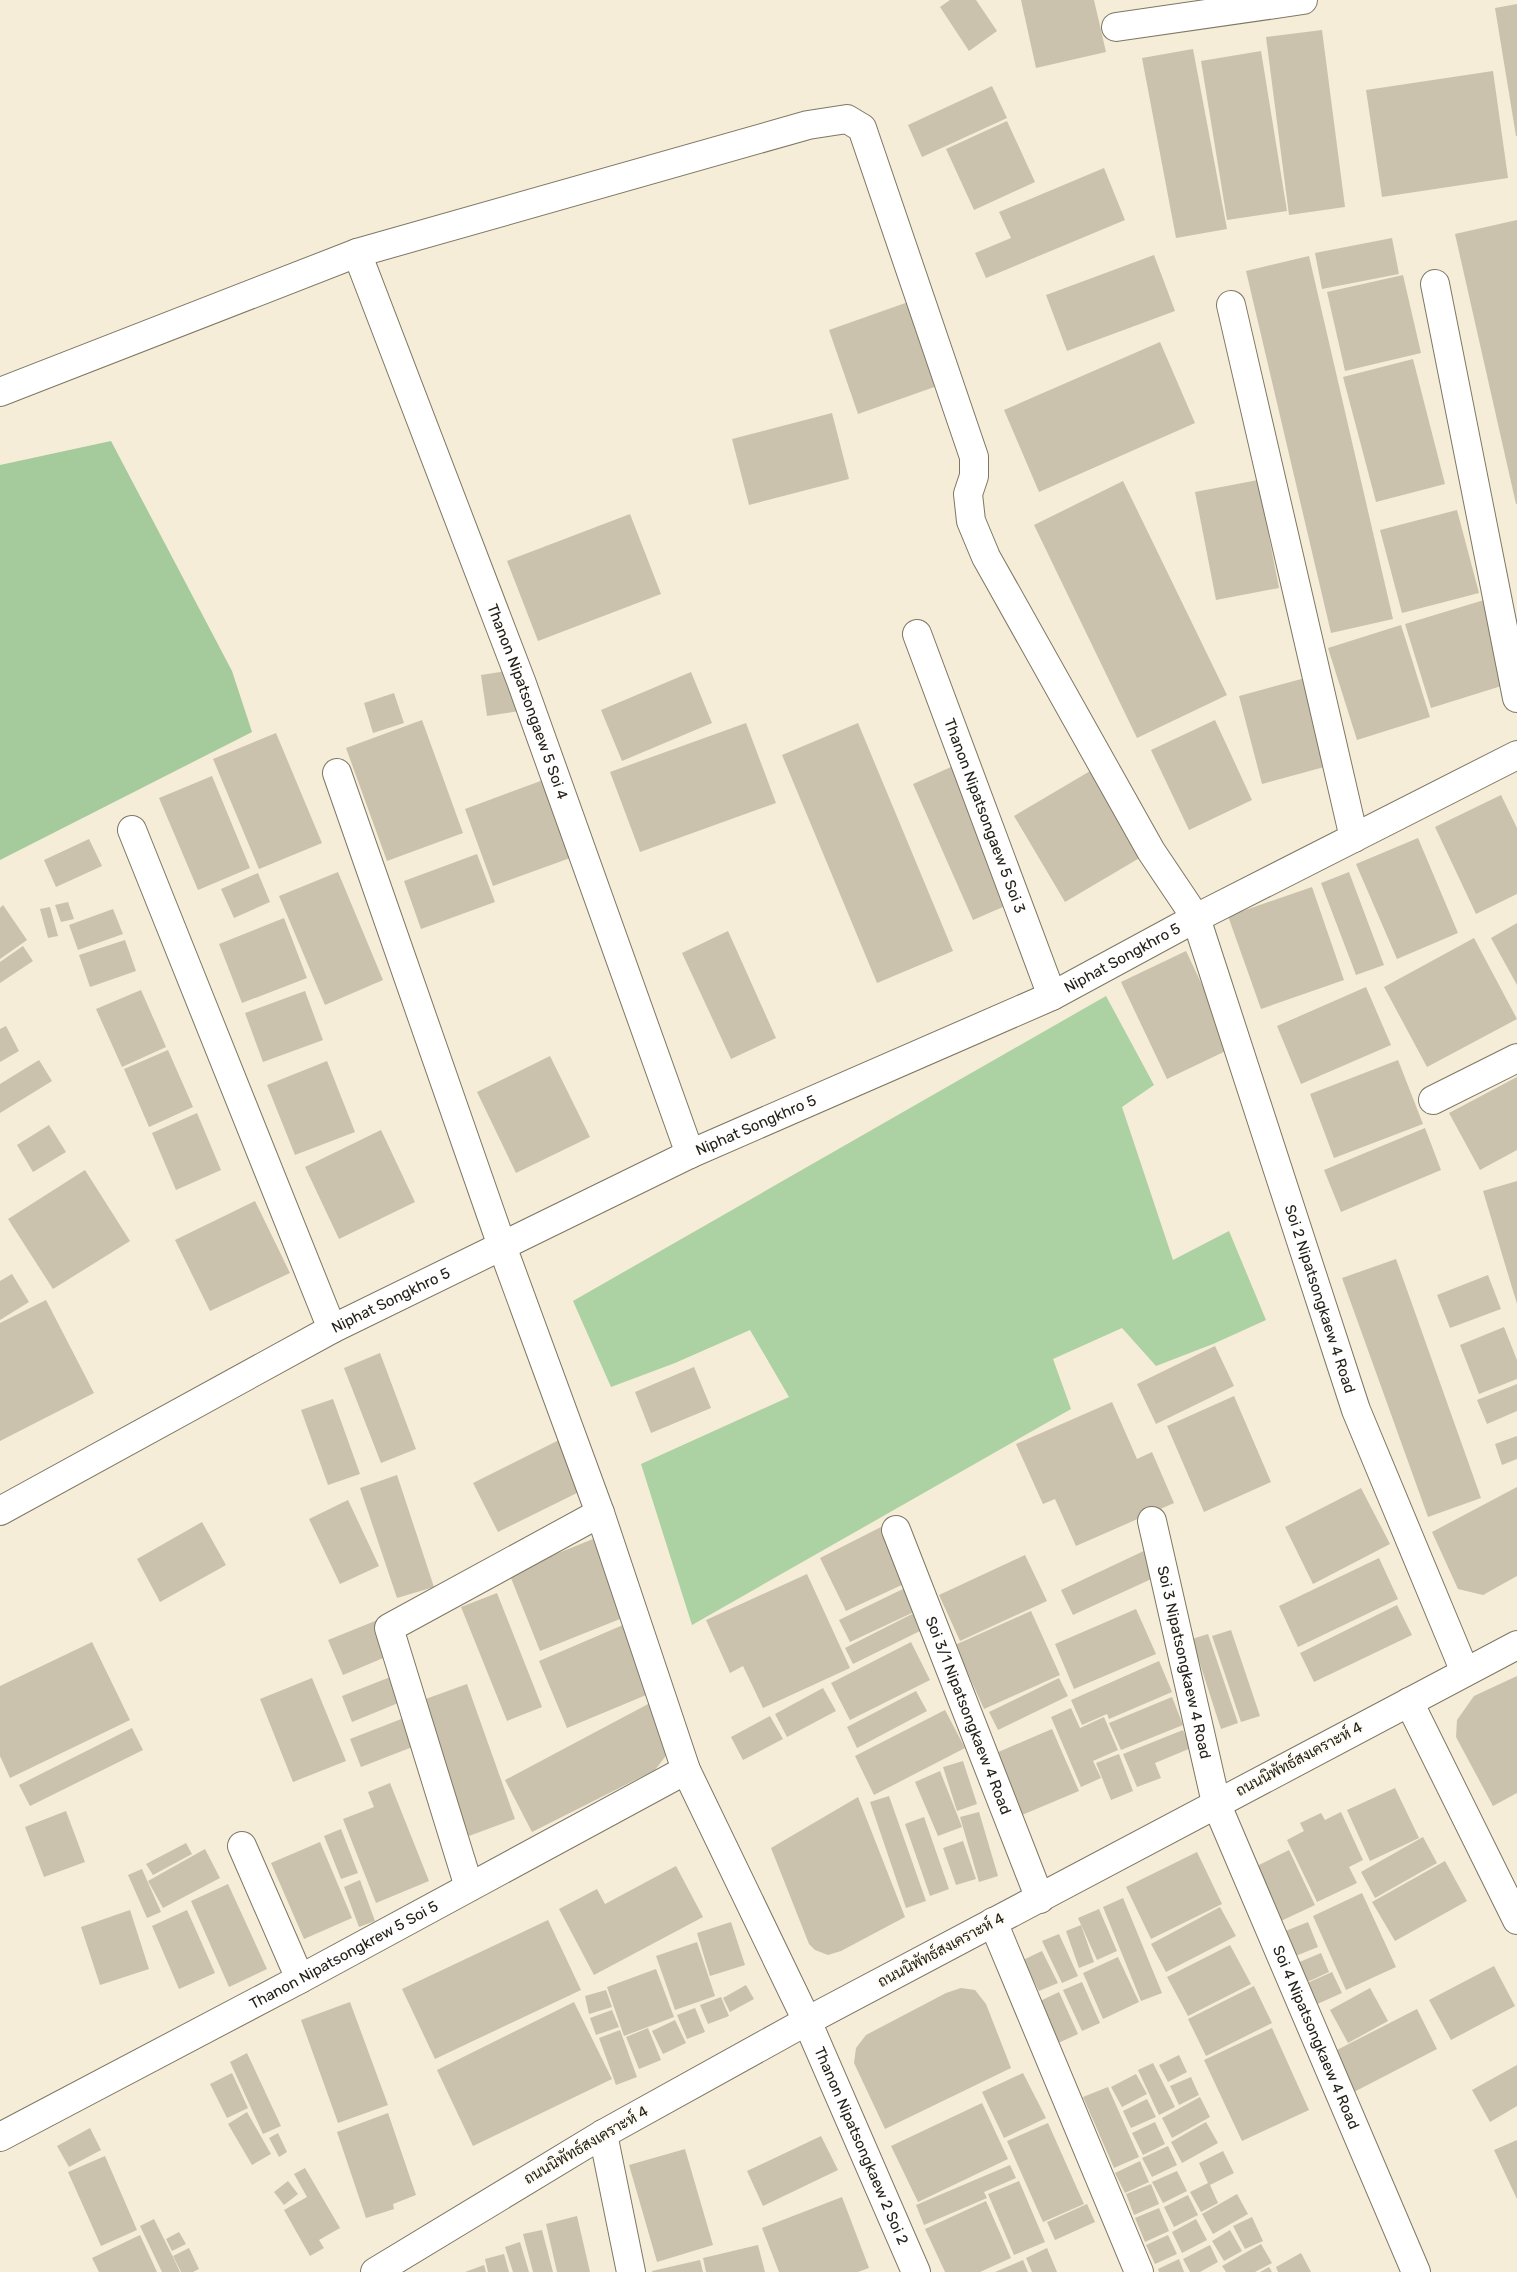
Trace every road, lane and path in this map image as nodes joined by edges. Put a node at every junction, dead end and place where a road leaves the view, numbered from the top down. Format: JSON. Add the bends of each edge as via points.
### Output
{"nodes":[{"id":1,"x":1303,"y":0,"type":"edge"},
{"id":2,"x":1116,"y":27,"type":"dead end"},
{"id":3,"x":357,"y":253,"type":"junction"},
{"id":4,"x":1435,"y":284,"type":"dead end"},
{"id":5,"x":1230,"y":305,"type":"dead end"},
{"id":6,"x":0,"y":392,"type":"edge"},
{"id":7,"x":917,"y":634,"type":"dead end"},
{"id":8,"x":1517,"y":698,"type":"edge"},
{"id":9,"x":1517,"y":755,"type":"edge"},
{"id":10,"x":337,"y":773,"type":"dead end"},
{"id":11,"x":132,"y":830,"type":"dead end"},
{"id":12,"x":1354,"y":838,"type":"junction"},
{"id":13,"x":1196,"y":918,"type":"junction"},
{"id":14,"x":1052,"y":996,"type":"junction"},
{"id":15,"x":1517,"y":1058,"type":"edge"},
{"id":16,"x":1432,"y":1100,"type":"dead end"},
{"id":17,"x":690,"y":1154,"type":"junction"},
{"id":18,"x":502,"y":1246,"type":"junction"},
{"id":19,"x":332,"y":1329,"type":"junction"},
{"id":20,"x":0,"y":1511,"type":"edge"},
{"id":21,"x":600,"y":1513,"type":"junction"},
{"id":22,"x":1152,"y":1521,"type":"dead end"},
{"id":23,"x":896,"y":1530,"type":"dead end"},
{"id":24,"x":1517,"y":1645,"type":"edge"},
{"id":25,"x":1465,"y":1672,"type":"junction"},
{"id":26,"x":1409,"y":1702,"type":"junction"},
{"id":27,"x":686,"y":1770,"type":"junction"},
{"id":28,"x":1216,"y":1803,"type":"junction"},
{"id":29,"x":242,"y":1846,"type":"dead end"},
{"id":30,"x":469,"y":1887,"type":"junction"},
{"id":31,"x":1040,"y":1899,"type":"junction"},
{"id":32,"x":1517,"y":1920,"type":"edge"},
{"id":33,"x":993,"y":1922,"type":"junction"},
{"id":34,"x":300,"y":1979,"type":"junction"},
{"id":35,"x":807,"y":2021,"type":"junction"},
{"id":36,"x":603,"y":2134,"type":"junction"},
{"id":37,"x":0,"y":2137,"type":"edge"},
{"id":38,"x":375,"y":2272,"type":"edge"},
{"id":39,"x":631,"y":2272,"type":"edge"},
{"id":40,"x":916,"y":2272,"type":"edge"},
{"id":41,"x":1140,"y":2272,"type":"edge"},
{"id":42,"x":1416,"y":2272,"type":"edge"}],
"edges":[{"from":1,"to":2,"type":"street"},
{"from":3,"to":6,"type":"street","name":"Soi 2 Nipatsongkaew 4 Road"},
{"from":3,"to":13,"type":"street","name":"Soi 2 Nipatsongkaew 4 Road","via":[[808,125],[847,119],[862,128],[974,457],[974,476],[968,494],[971,521],[986,557],[1151,851]]},
{"from":3,"to":17,"type":"street","name":"Thanon Nipatsongaew 5 Soi 4","via":[[521,681]]},
{"from":4,"to":8,"type":"street"},
{"from":5,"to":12,"type":"street"},
{"from":7,"to":14,"type":"street","name":"Thanon Nipatsongaew 5 Soi 3"},
{"from":9,"to":12,"type":"street","name":"Niphat Songkhro 5"},
{"from":10,"to":18,"type":"street","name":"Thanon Nipatsongkaew 2 Soi 2"},
{"from":11,"to":19,"type":"street"},
{"from":12,"to":13,"type":"street","name":"Niphat Songkhro 5"},
{"from":13,"to":14,"type":"street","name":"Niphat Songkhro 5"},
{"from":13,"to":25,"type":"street","name":"Soi 2 Nipatsongkaew 4 Road","via":[[1356,1410]]},
{"from":14,"to":17,"type":"street","name":"Niphat Songkhro 5"},
{"from":15,"to":16,"type":"street"},
{"from":17,"to":18,"type":"street","name":"Niphat Songkhro 5"},
{"from":18,"to":19,"type":"street","name":"Niphat Songkhro 5"},
{"from":18,"to":21,"type":"street","name":"Thanon Nipatsongkaew 2 Soi 2"},
{"from":19,"to":20,"type":"street","name":"Niphat Songkhro 5"},
{"from":21,"to":27,"type":"street","name":"Thanon Nipatsongkaew 2 Soi 2"},
{"from":21,"to":30,"type":"street","via":[[388,1628]]},
{"from":22,"to":28,"type":"street","name":"Soi 3 Nipatsongkaew 4 Road"},
{"from":23,"to":31,"type":"street","name":"Soi 3/1 Nipatsongkaew 4 Road"},
{"from":24,"to":25,"type":"street","name":"ถนนนิพัทธ์สงเคราะห์ 4"},
{"from":25,"to":26,"type":"street","name":"ถนนนิพัทธ์สงเคราะห์ 4"},
{"from":26,"to":28,"type":"street","name":"ถนนนิพัทธ์สงเคราะห์ 4"},
{"from":26,"to":32,"type":"street"},
{"from":27,"to":30,"type":"street","name":"Thanon Nipatsongkrew 5 Soi 5"},
{"from":27,"to":35,"type":"street","name":"Thanon Nipatsongkaew 2 Soi 2"},
{"from":28,"to":31,"type":"street","name":"ถนนนิพัทธ์สงเคราะห์ 4"},
{"from":28,"to":42,"type":"street","name":"Soi 4 Nipatsongkaew 4 Road"},
{"from":29,"to":34,"type":"street"},
{"from":30,"to":34,"type":"street","name":"Thanon Nipatsongkrew 5 Soi 5"},
{"from":31,"to":33,"type":"street","name":"ถนนนิพัทธ์สงเคราะห์ 4"},
{"from":33,"to":35,"type":"street","name":"ถนนนิพัทธ์สงเคราะห์ 4"},
{"from":33,"to":41,"type":"street"},
{"from":34,"to":37,"type":"street","name":"Thanon Nipatsongkrew 5 Soi 5"},
{"from":35,"to":36,"type":"street","name":"ถนนนิพัทธ์สงเคราะห์ 4"},
{"from":35,"to":40,"type":"street","name":"Thanon Nipatsongkaew 2 Soi 2"},
{"from":36,"to":38,"type":"street","name":"ถนนนิพัทธ์สงเคราะห์ 4"},
{"from":36,"to":39,"type":"street"}]}
